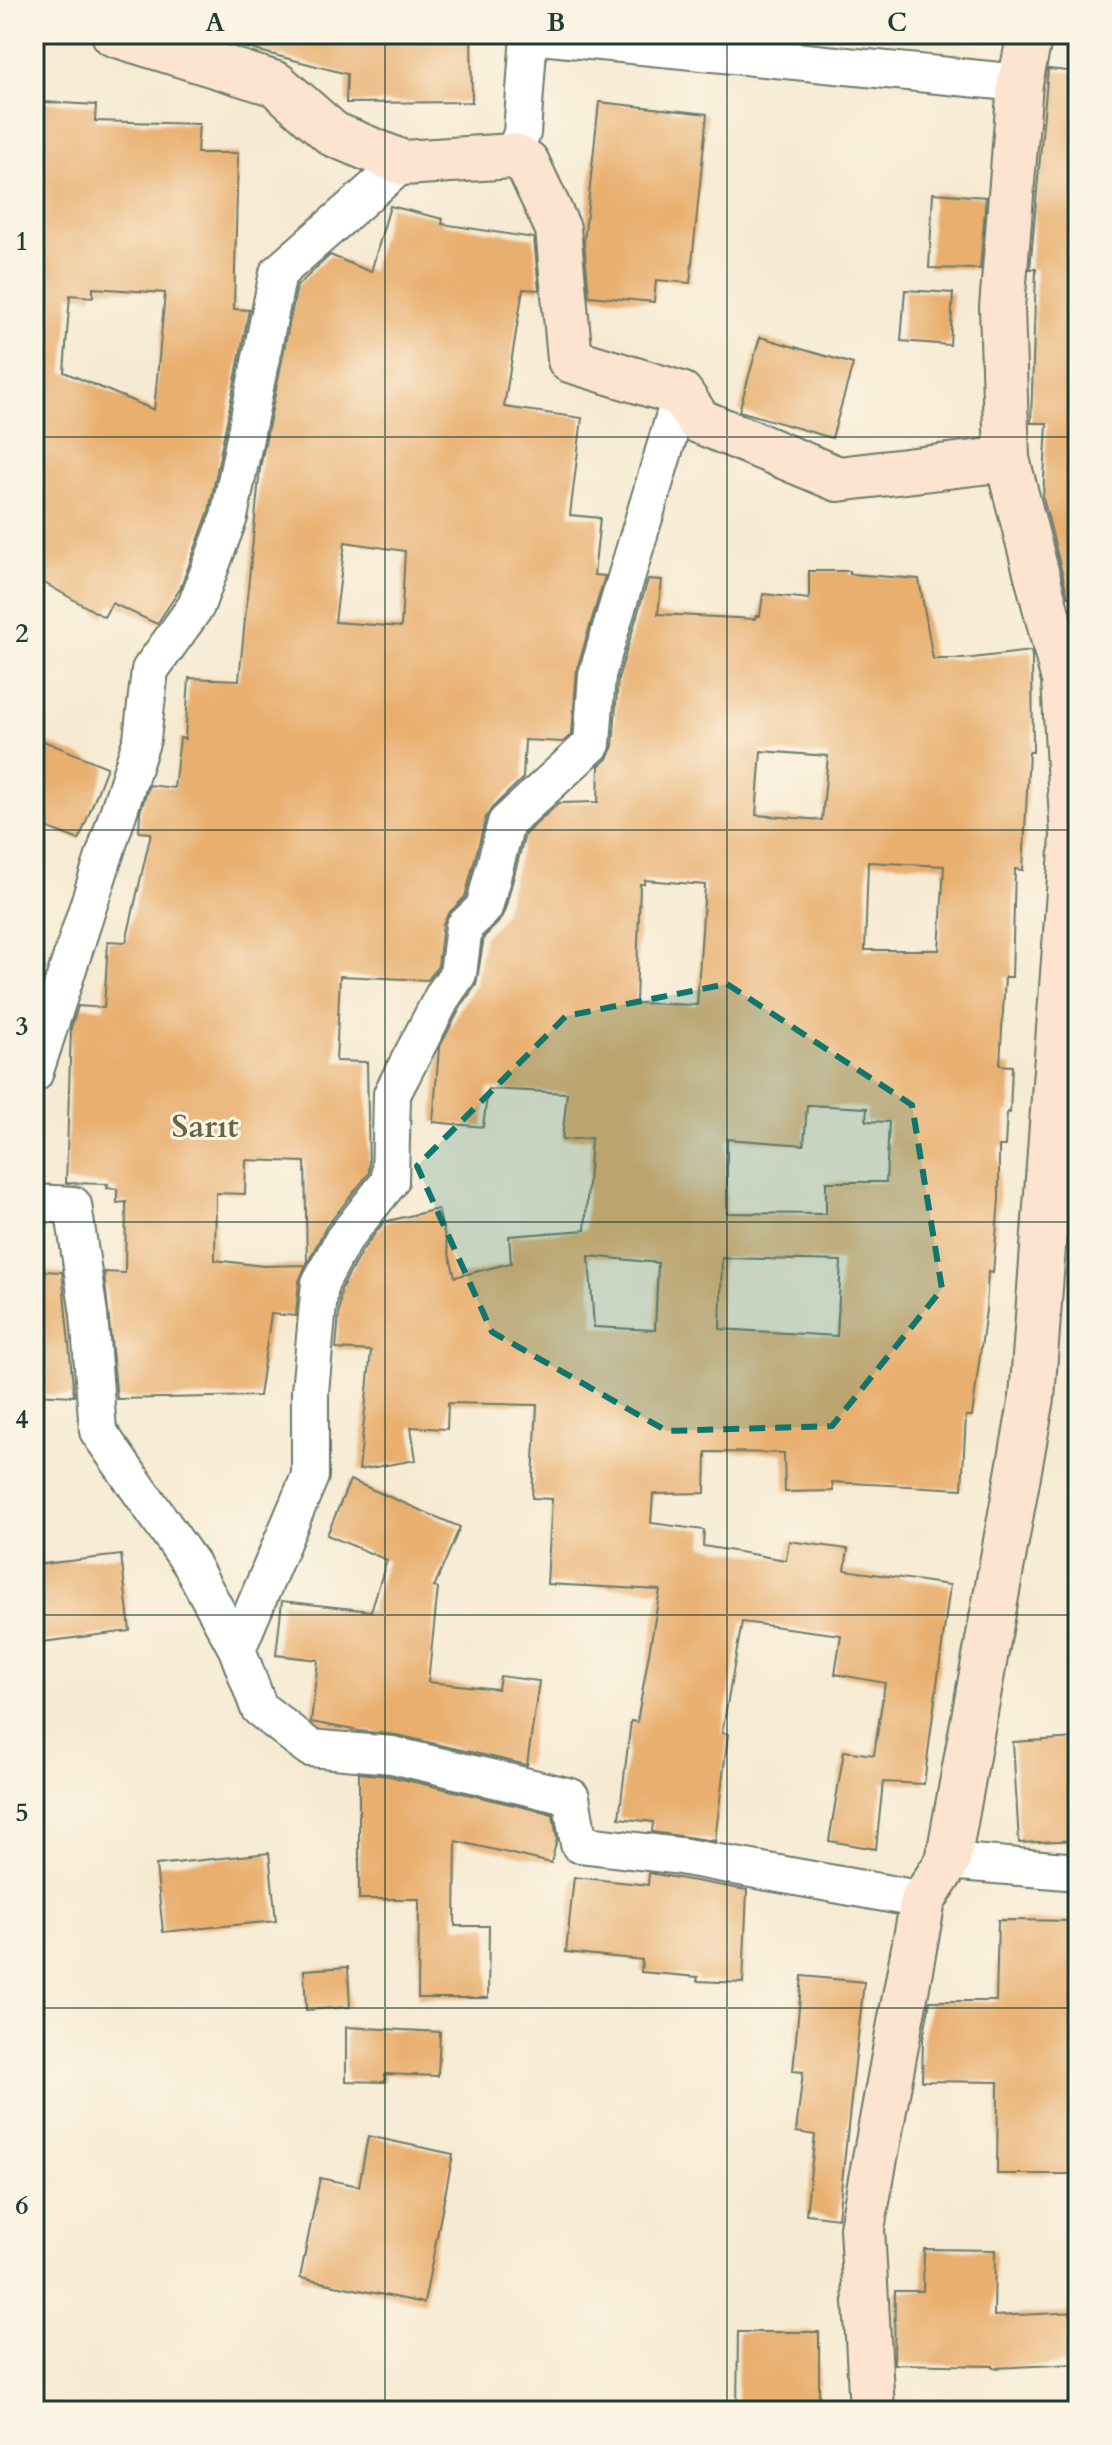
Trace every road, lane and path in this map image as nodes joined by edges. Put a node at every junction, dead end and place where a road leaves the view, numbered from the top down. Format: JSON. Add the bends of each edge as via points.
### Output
{"nodes":[{"id":1,"x":114,"y":34,"type":"edge"},
{"id":2,"x":1030,"y":34,"type":"edge"},
{"id":3,"x":529,"y":35,"type":"edge"},
{"id":4,"x":1020,"y":83,"type":"junction"},
{"id":5,"x":513,"y":156,"type":"junction"},
{"id":6,"x":403,"y":163,"type":"junction"},
{"id":7,"x":681,"y":394,"type":"junction"},
{"id":8,"x":1007,"y":459,"type":"junction"},
{"id":9,"x":1073,"y":927,"type":"edge"},
{"id":10,"x":34,"y":1074,"type":"edge"},
{"id":11,"x":34,"y":1203,"type":"edge"},
{"id":12,"x":237,"y":1649,"type":"junction"},
{"id":13,"x":948,"y":1861,"type":"junction"},
{"id":14,"x":1078,"y":1872,"type":"edge"},
{"id":15,"x":923,"y":1900,"type":"junction"},
{"id":16,"x":872,"y":2411,"type":"edge"}],
"edges":[{"from":1,"to":6,"type":"street","via":[[276,84],[333,134]]},
{"from":2,"to":4,"type":"street"},
{"from":3,"to":4,"type":"street"},
{"from":3,"to":5,"type":"street","via":[[522,133]]},
{"from":4,"to":8,"type":"street","via":[[1002,308]]},
{"from":5,"to":6,"type":"street"},
{"from":5,"to":7,"type":"street","via":[[527,163],[558,229],[570,360]]},
{"from":6,"to":10,"type":"street","via":[[278,273],[229,517],[196,606],[150,670],[142,739]]},
{"from":7,"to":8,"type":"street","via":[[699,421],[838,479]]},
{"from":7,"to":12,"type":"street","via":[[597,675],[592,744],[506,823],[484,908],[464,927],[458,974],[392,1094],[390,1181],[343,1240],[320,1283],[310,1392],[310,1476]]},
{"from":8,"to":9,"type":"street","via":[[1064,680]]},
{"from":9,"to":13,"type":"street","via":[[1032,1398]]},
{"from":11,"to":12,"type":"street","via":[[73,1205],[98,1431],[191,1564]]},
{"from":12,"to":15,"type":"street","via":[[259,1708],[310,1748],[392,1755],[571,1797],[579,1844],[680,1856]]},
{"from":13,"to":14,"type":"street"},
{"from":13,"to":15,"type":"street"},
{"from":15,"to":16,"type":"street","via":[[862,2228]]}]}
